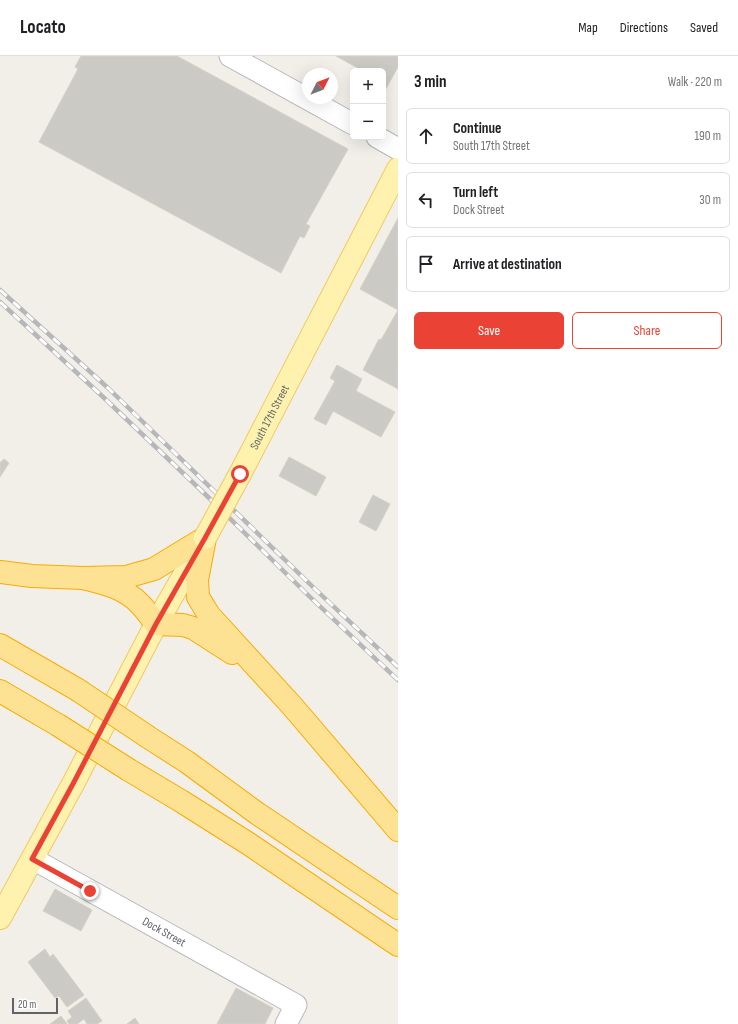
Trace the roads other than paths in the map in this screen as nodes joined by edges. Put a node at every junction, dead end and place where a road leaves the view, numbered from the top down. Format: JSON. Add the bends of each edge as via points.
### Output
{"nodes":[{"id":1,"x":230,"y":56,"type":"edge"},
{"id":2,"x":350,"y":122,"type":"edge"},
{"id":3,"x":382,"y":140,"type":"edge"},
{"id":4,"x":398,"y":149,"type":"edge"},
{"id":5,"x":398,"y":169,"type":"edge"},
{"id":6,"x":205,"y":538,"type":"junction"},
{"id":7,"x":0,"y":572,"type":"edge"},
{"id":8,"x":83,"y":578,"type":"junction"},
{"id":9,"x":156,"y":624,"type":"junction"},
{"id":10,"x":0,"y":645,"type":"edge"},
{"id":11,"x":0,"y":691,"type":"edge"},
{"id":12,"x":293,"y":707,"type":"junction"},
{"id":13,"x":398,"y":830,"type":"edge"},
{"id":14,"x":32,"y":859,"type":"junction"},
{"id":15,"x":398,"y":908,"type":"edge"},
{"id":16,"x":0,"y":918,"type":"edge"},
{"id":17,"x":398,"y":945,"type":"edge"},
{"id":18,"x":286,"y":1024,"type":"edge"}],
"edges":[{"from":1,"to":2,"type":"street"},
{"from":3,"to":4,"type":"street"},
{"from":5,"to":6,"type":"main road","name":"South 17th Street","bridge":true},
{"from":6,"to":8,"type":"highway","via":[[154,569],[126,577]]},
{"from":6,"to":9,"type":"main road","name":"South 17th Street"},
{"from":6,"to":12,"type":"highway","via":[[197,580],[198,597],[209,615]]},
{"from":7,"to":8,"type":"highway"},
{"from":8,"to":9,"type":"highway","via":[[119,588],[141,605]]},
{"from":9,"to":12,"type":"highway","via":[[182,625],[204,634],[255,671]]},
{"from":9,"to":14,"type":"main road","name":"South 17th Street"},
{"from":10,"to":15,"type":"highway","bridge":true,"via":[[78,690],[187,762],[258,814]]},
{"from":11,"to":17,"type":"highway","bridge":true,"via":[[249,844]]},
{"from":12,"to":13,"type":"highway"},
{"from":14,"to":16,"type":"main road","name":"South 17th Street"},
{"from":14,"to":18,"type":"street","name":"Dock Street","via":[[296,1005]]}]}
